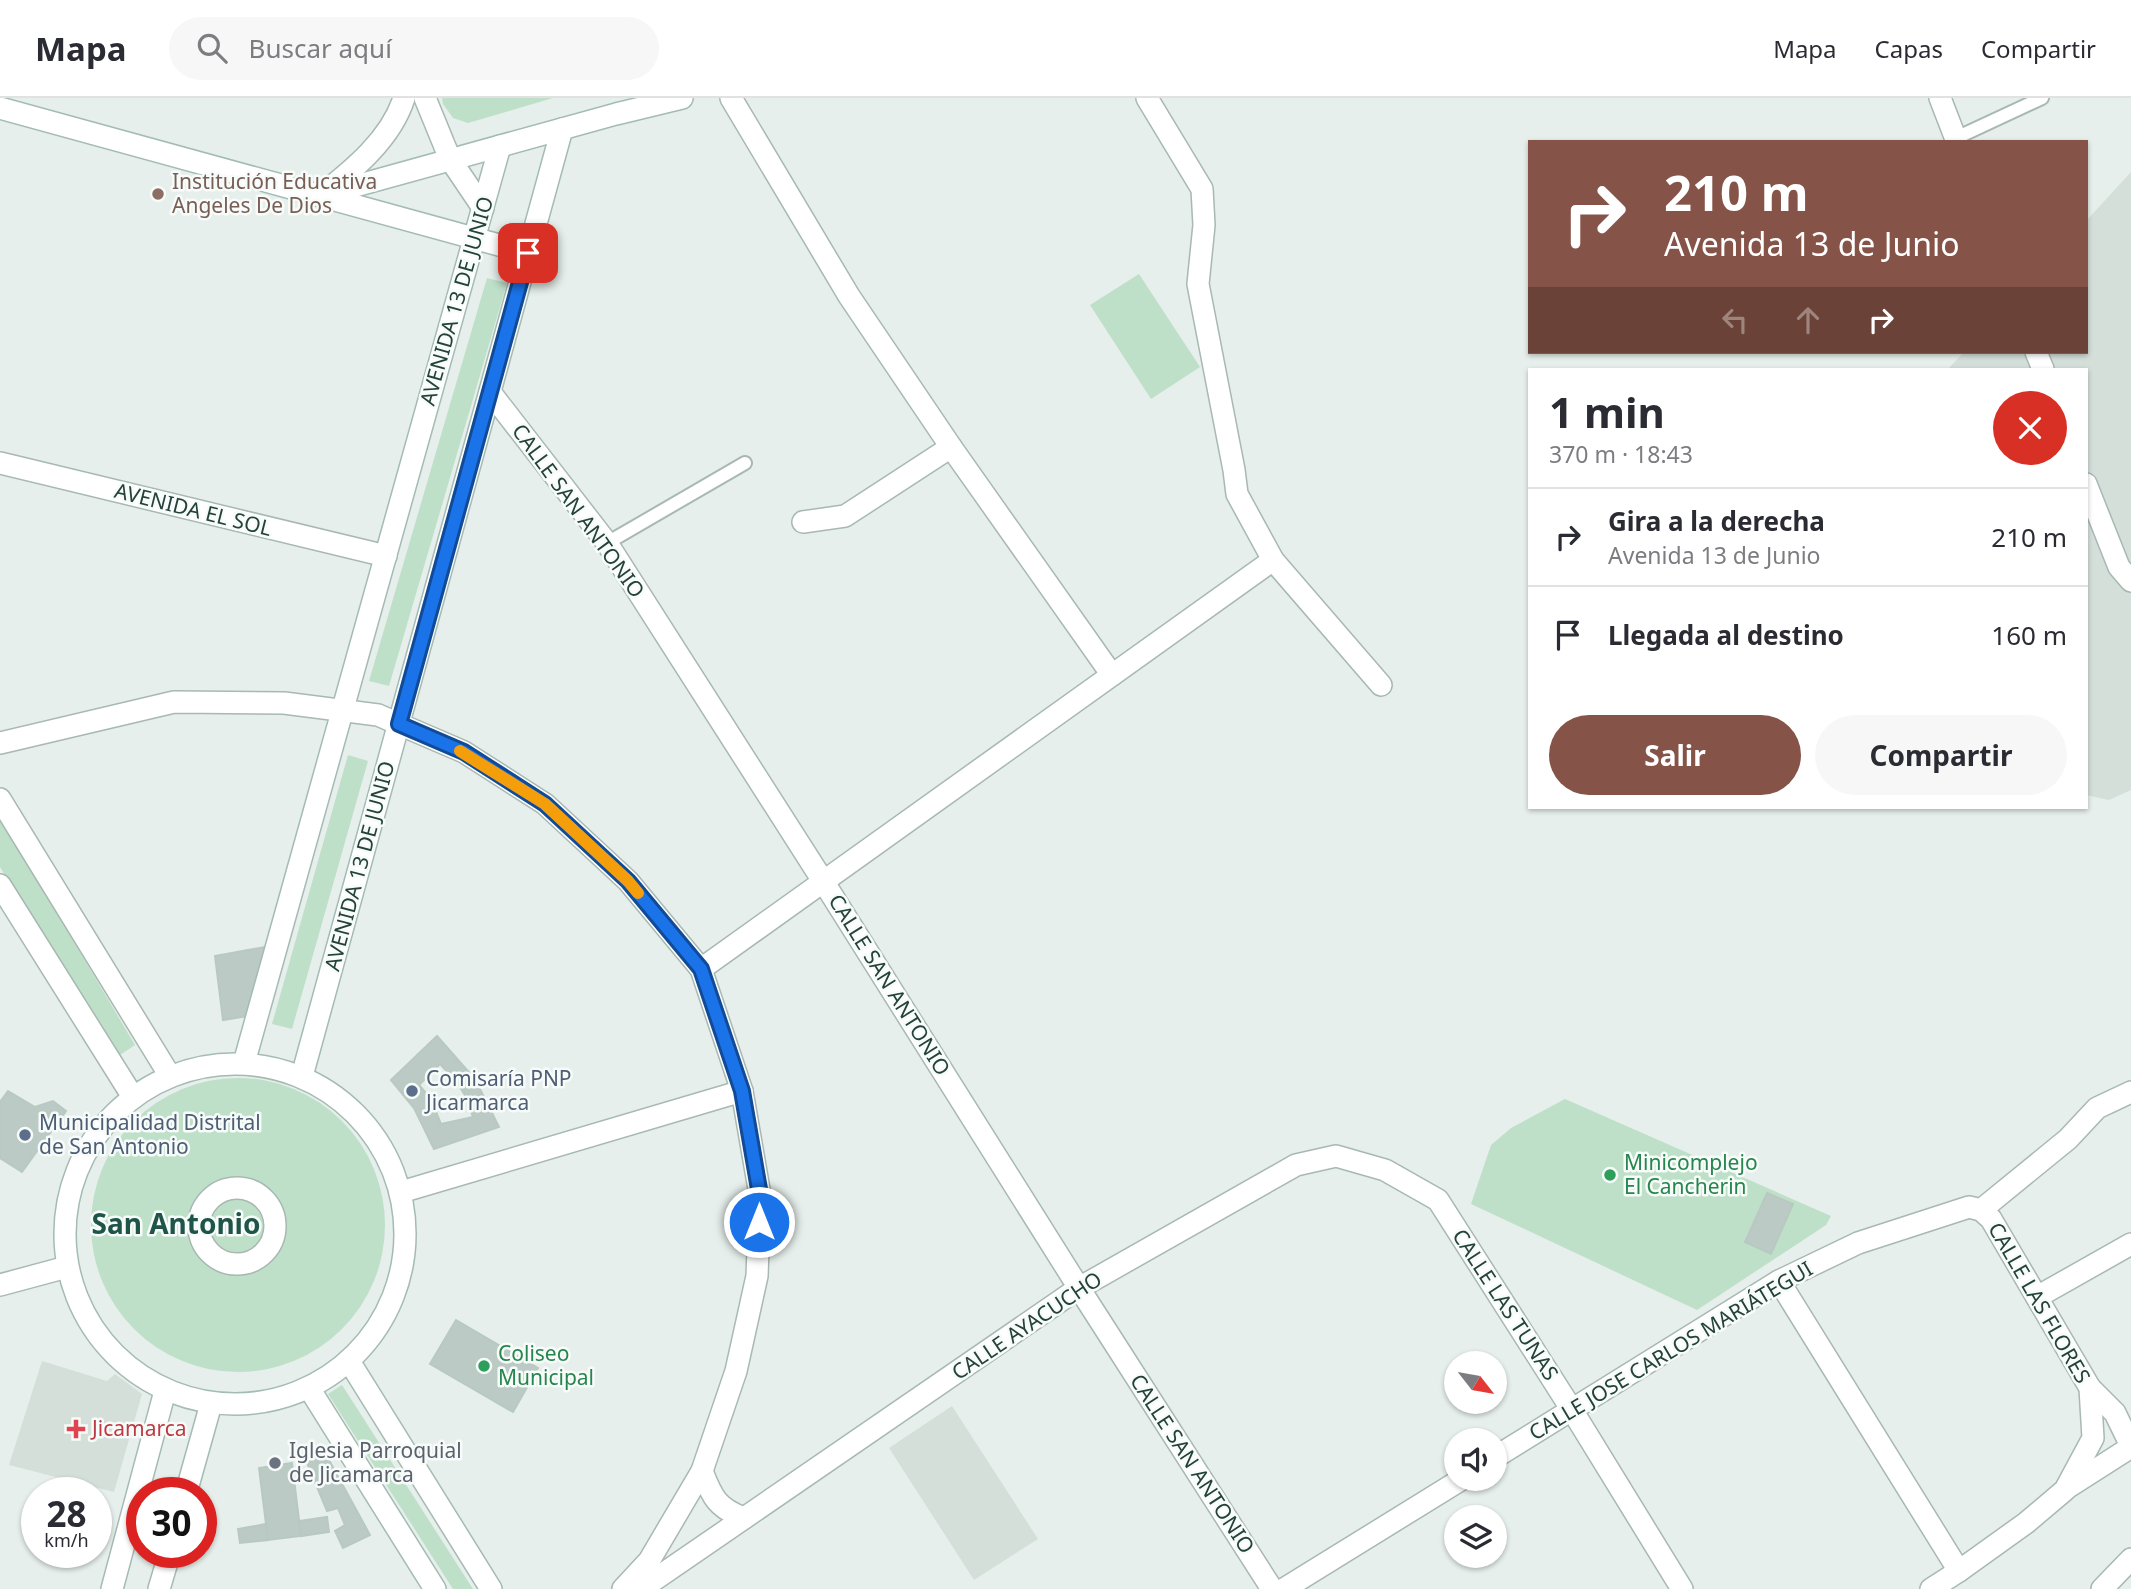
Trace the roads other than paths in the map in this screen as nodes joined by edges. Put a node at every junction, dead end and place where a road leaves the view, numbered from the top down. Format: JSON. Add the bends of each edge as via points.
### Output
{"nodes":[{"id":1,"x":404,"y":98,"type":"edge"},
{"id":2,"x":425,"y":98,"type":"edge"},
{"id":3,"x":682,"y":98,"type":"edge"},
{"id":4,"x":731,"y":98,"type":"edge"},
{"id":5,"x":1147,"y":98,"type":"edge"},
{"id":6,"x":1940,"y":98,"type":"edge"},
{"id":7,"x":2042,"y":98,"type":"edge"},
{"id":8,"x":0,"y":108,"type":"edge"},
{"id":9,"x":562,"y":129,"type":"junction"},
{"id":10,"x":1956,"y":140,"type":"edge"},
{"id":11,"x":500,"y":146,"type":"junction"},
{"id":12,"x":450,"y":159,"type":"junction"},
{"id":13,"x":321,"y":195,"type":"junction"},
{"id":14,"x":483,"y":208,"type":"junction"},
{"id":15,"x":475,"y":238,"type":"junction"},
{"id":16,"x":528,"y":253,"type":"junction"},
{"id":17,"x":490,"y":392,"type":"junction"},
{"id":18,"x":950,"y":447,"type":"junction"},
{"id":19,"x":0,"y":463,"type":"edge"},
{"id":20,"x":746,"y":463,"type":"dead end"},
{"id":21,"x":2088,"y":488,"type":"edge"},
{"id":22,"x":803,"y":522,"type":"dead end"},
{"id":23,"x":607,"y":543,"type":"junction"},
{"id":24,"x":386,"y":556,"type":"junction"},
{"id":25,"x":1273,"y":560,"type":"junction"},
{"id":26,"x":2127,"y":568,"type":"edge"},
{"id":27,"x":1112,"y":675,"type":"junction"},
{"id":28,"x":1381,"y":685,"type":"dead end"},
{"id":29,"x":343,"y":711,"type":"junction"},
{"id":30,"x":399,"y":724,"type":"junction"},
{"id":31,"x":0,"y":743,"type":"edge"},
{"id":32,"x":0,"y":799,"type":"edge"},
{"id":33,"x":823,"y":881,"type":"junction"},
{"id":34,"x":0,"y":885,"type":"edge"},
{"id":35,"x":701,"y":969,"type":"junction"},
{"id":36,"x":244,"y":1063,"type":"junction"},
{"id":37,"x":170,"y":1076,"type":"junction"},
{"id":38,"x":302,"y":1076,"type":"junction"},
{"id":39,"x":742,"y":1091,"type":"junction"},
{"id":40,"x":2131,"y":1091,"type":"edge"},
{"id":41,"x":133,"y":1097,"type":"junction"},
{"id":42,"x":401,"y":1192,"type":"junction"},
{"id":43,"x":1438,"y":1200,"type":"joint"},
{"id":44,"x":1975,"y":1209,"type":"junction"},
{"id":45,"x":2131,"y":1244,"type":"edge"},
{"id":46,"x":67,"y":1267,"type":"junction"},
{"id":47,"x":1779,"y":1281,"type":"junction"},
{"id":48,"x":0,"y":1285,"type":"edge"},
{"id":49,"x":1079,"y":1288,"type":"junction"},
{"id":50,"x":2037,"y":1297,"type":"junction"},
{"id":51,"x":349,"y":1361,"type":"junction"},
{"id":52,"x":309,"y":1388,"type":"junction"},
{"id":53,"x":2090,"y":1388,"type":"junction"},
{"id":54,"x":165,"y":1391,"type":"junction"},
{"id":55,"x":211,"y":1404,"type":"junction"},
{"id":56,"x":1572,"y":1410,"type":"junction"},
{"id":57,"x":2131,"y":1446,"type":"edge"},
{"id":58,"x":1507,"y":1450,"type":"edge"},
{"id":59,"x":702,"y":1471,"type":"junction"},
{"id":60,"x":190,"y":1477,"type":"edge"},
{"id":61,"x":1444,"y":1490,"type":"edge"},
{"id":62,"x":2065,"y":1490,"type":"junction"},
{"id":63,"x":744,"y":1518,"type":"junction"},
{"id":64,"x":2131,"y":1559,"type":"edge"},
{"id":65,"x":165,"y":1568,"type":"edge"},
{"id":66,"x":1959,"y":1571,"type":"junction"},
{"id":67,"x":112,"y":1589,"type":"edge"},
{"id":68,"x":159,"y":1589,"type":"edge"},
{"id":69,"x":435,"y":1589,"type":"edge"},
{"id":70,"x":491,"y":1589,"type":"edge"},
{"id":71,"x":623,"y":1589,"type":"edge"},
{"id":72,"x":641,"y":1589,"type":"edge"},
{"id":73,"x":1272,"y":1589,"type":"edge"},
{"id":74,"x":1284,"y":1589,"type":"edge"},
{"id":75,"x":1682,"y":1589,"type":"edge"},
{"id":76,"x":1931,"y":1589,"type":"edge"},
{"id":77,"x":2102,"y":1589,"type":"edge"}],
"edges":[{"from":1,"to":13,"type":"street","via":[[380,141]]},
{"from":2,"to":12,"type":"street"},
{"from":3,"to":9,"type":"street"},
{"from":4,"to":18,"type":"street","via":[[849,296]]},
{"from":5,"to":25,"type":"street","via":[[1202,189],[1204,225],[1198,284],[1237,494]]},
{"from":6,"to":10,"type":"street"},
{"from":7,"to":10,"type":"lane"},
{"from":8,"to":13,"type":"street"},
{"from":9,"to":11,"type":"street"},
{"from":9,"to":16,"type":"street","name":"AVENIDA 13 DE JUNIO"},
{"from":11,"to":12,"type":"street"},
{"from":11,"to":14,"type":"street","name":"AVENIDA 13 DE JUNIO"},
{"from":12,"to":13,"type":"street"},
{"from":12,"to":14,"type":"street"},
{"from":13,"to":15,"type":"street"},
{"from":14,"to":15,"type":"street","name":"AVENIDA 13 DE JUNIO"},
{"from":15,"to":16,"type":"street"},
{"from":15,"to":24,"type":"street","name":"AVENIDA 13 DE JUNIO"},
{"from":16,"to":17,"type":"street","name":"AVENIDA 13 DE JUNIO"},
{"from":17,"to":23,"type":"street","name":"CALLE SAN ANTONIO"},
{"from":17,"to":30,"type":"street","name":"AVENIDA 13 DE JUNIO"},
{"from":18,"to":22,"type":"street","via":[[845,516]]},
{"from":18,"to":27,"type":"street"},
{"from":19,"to":24,"type":"street","name":"AVENIDA EL SOL"},
{"from":20,"to":23,"type":"lane"},
{"from":21,"to":26,"type":"street"},
{"from":23,"to":33,"type":"street","name":"CALLE SAN ANTONIO"},
{"from":24,"to":29,"type":"street","name":"AVENIDA 13 DE JUNIO"},
{"from":25,"to":27,"type":"street"},
{"from":25,"to":28,"type":"street"},
{"from":27,"to":33,"type":"street"},
{"from":29,"to":30,"type":"street","via":[[377,715]]},
{"from":29,"to":31,"type":"street","via":[[284,703],[174,702]]},
{"from":29,"to":36,"type":"street","name":"AVENIDA 13 DE JUNIO"},
{"from":30,"to":35,"type":"street","via":[[464,752],[545,804],[628,881]]},
{"from":30,"to":38,"type":"street","name":"AVENIDA 13 DE JUNIO"},
{"from":32,"to":37,"type":"street"},
{"from":33,"to":35,"type":"street"},
{"from":33,"to":49,"type":"street","name":"CALLE SAN ANTONIO"},
{"from":34,"to":41,"type":"street"},
{"from":35,"to":39,"type":"street"},
{"from":36,"to":37,"type":"street"},
{"from":36,"to":38,"type":"street"},
{"from":37,"to":41,"type":"street"},
{"from":38,"to":42,"type":"street","via":[[337,1096],[365,1122],[387,1155]]},
{"from":39,"to":42,"type":"street"},
{"from":39,"to":59,"type":"street","via":[[760,1195],[757,1276],[736,1371]]},
{"from":40,"to":44,"type":"street","via":[[2097,1108],[2068,1139]]},
{"from":41,"to":46,"type":"street","via":[[105,1124],[84,1156],[70,1191],[64,1229]]},
{"from":42,"to":51,"type":"street","via":[[406,1229],[403,1266],[392,1301],[374,1334]]},
{"from":43,"to":49,"type":"street","name":"CALLE AYACUCHO","via":[[1385,1170],[1336,1156],[1296,1165]]},
{"from":43,"to":56,"type":"street","name":"CALLE LAS TUNAS"},
{"from":44,"to":47,"type":"street","name":"CALLE JOSE CARLOS MARIÁTEGUI","via":[[1858,1242]]},
{"from":44,"to":50,"type":"street","name":"CALLE LAS FLORES","via":[[1991,1219]]},
{"from":45,"to":50,"type":"street"},
{"from":46,"to":48,"type":"street"},
{"from":46,"to":54,"type":"street","via":[[80,1306],[101,1341],[130,1370]]},
{"from":47,"to":56,"type":"street","name":"CALLE JOSE CARLOS MARIÁTEGUI"},
{"from":47,"to":66,"type":"street"},
{"from":49,"to":63,"type":"street","name":"CALLE AYACUCHO"},
{"from":49,"to":73,"type":"street","name":"CALLE SAN ANTONIO"},
{"from":50,"to":53,"type":"street","name":"CALLE LAS FLORES"},
{"from":51,"to":52,"type":"street"},
{"from":51,"to":70,"type":"street"},
{"from":52,"to":55,"type":"street","via":[[261,1404]]},
{"from":52,"to":69,"type":"street"},
{"from":53,"to":57,"type":"street","via":[[2115,1413]]},
{"from":53,"to":62,"type":"street","name":"CALLE LAS FLORES","via":[[2093,1438]]},
{"from":54,"to":55,"type":"street"},
{"from":54,"to":67,"type":"street"},
{"from":55,"to":60,"type":"street"},
{"from":56,"to":58,"type":"street","name":"CALLE JOSE CARLOS MARIÁTEGUI"},
{"from":56,"to":75,"type":"street","name":"CALLE LAS TUNAS"},
{"from":57,"to":62,"type":"street"},
{"from":59,"to":63,"type":"street","via":[[716,1501],[727,1512]]},
{"from":59,"to":71,"type":"street","via":[[649,1561]]},
{"from":61,"to":74,"type":"street"},
{"from":62,"to":66,"type":"street","name":"CALLE LAS FLORES"},
{"from":63,"to":72,"type":"street","name":"CALLE AYACUCHO"},
{"from":64,"to":77,"type":"street"},
{"from":65,"to":68,"type":"street"},
{"from":66,"to":76,"type":"street","name":"CALLE LAS FLORES"}]}
